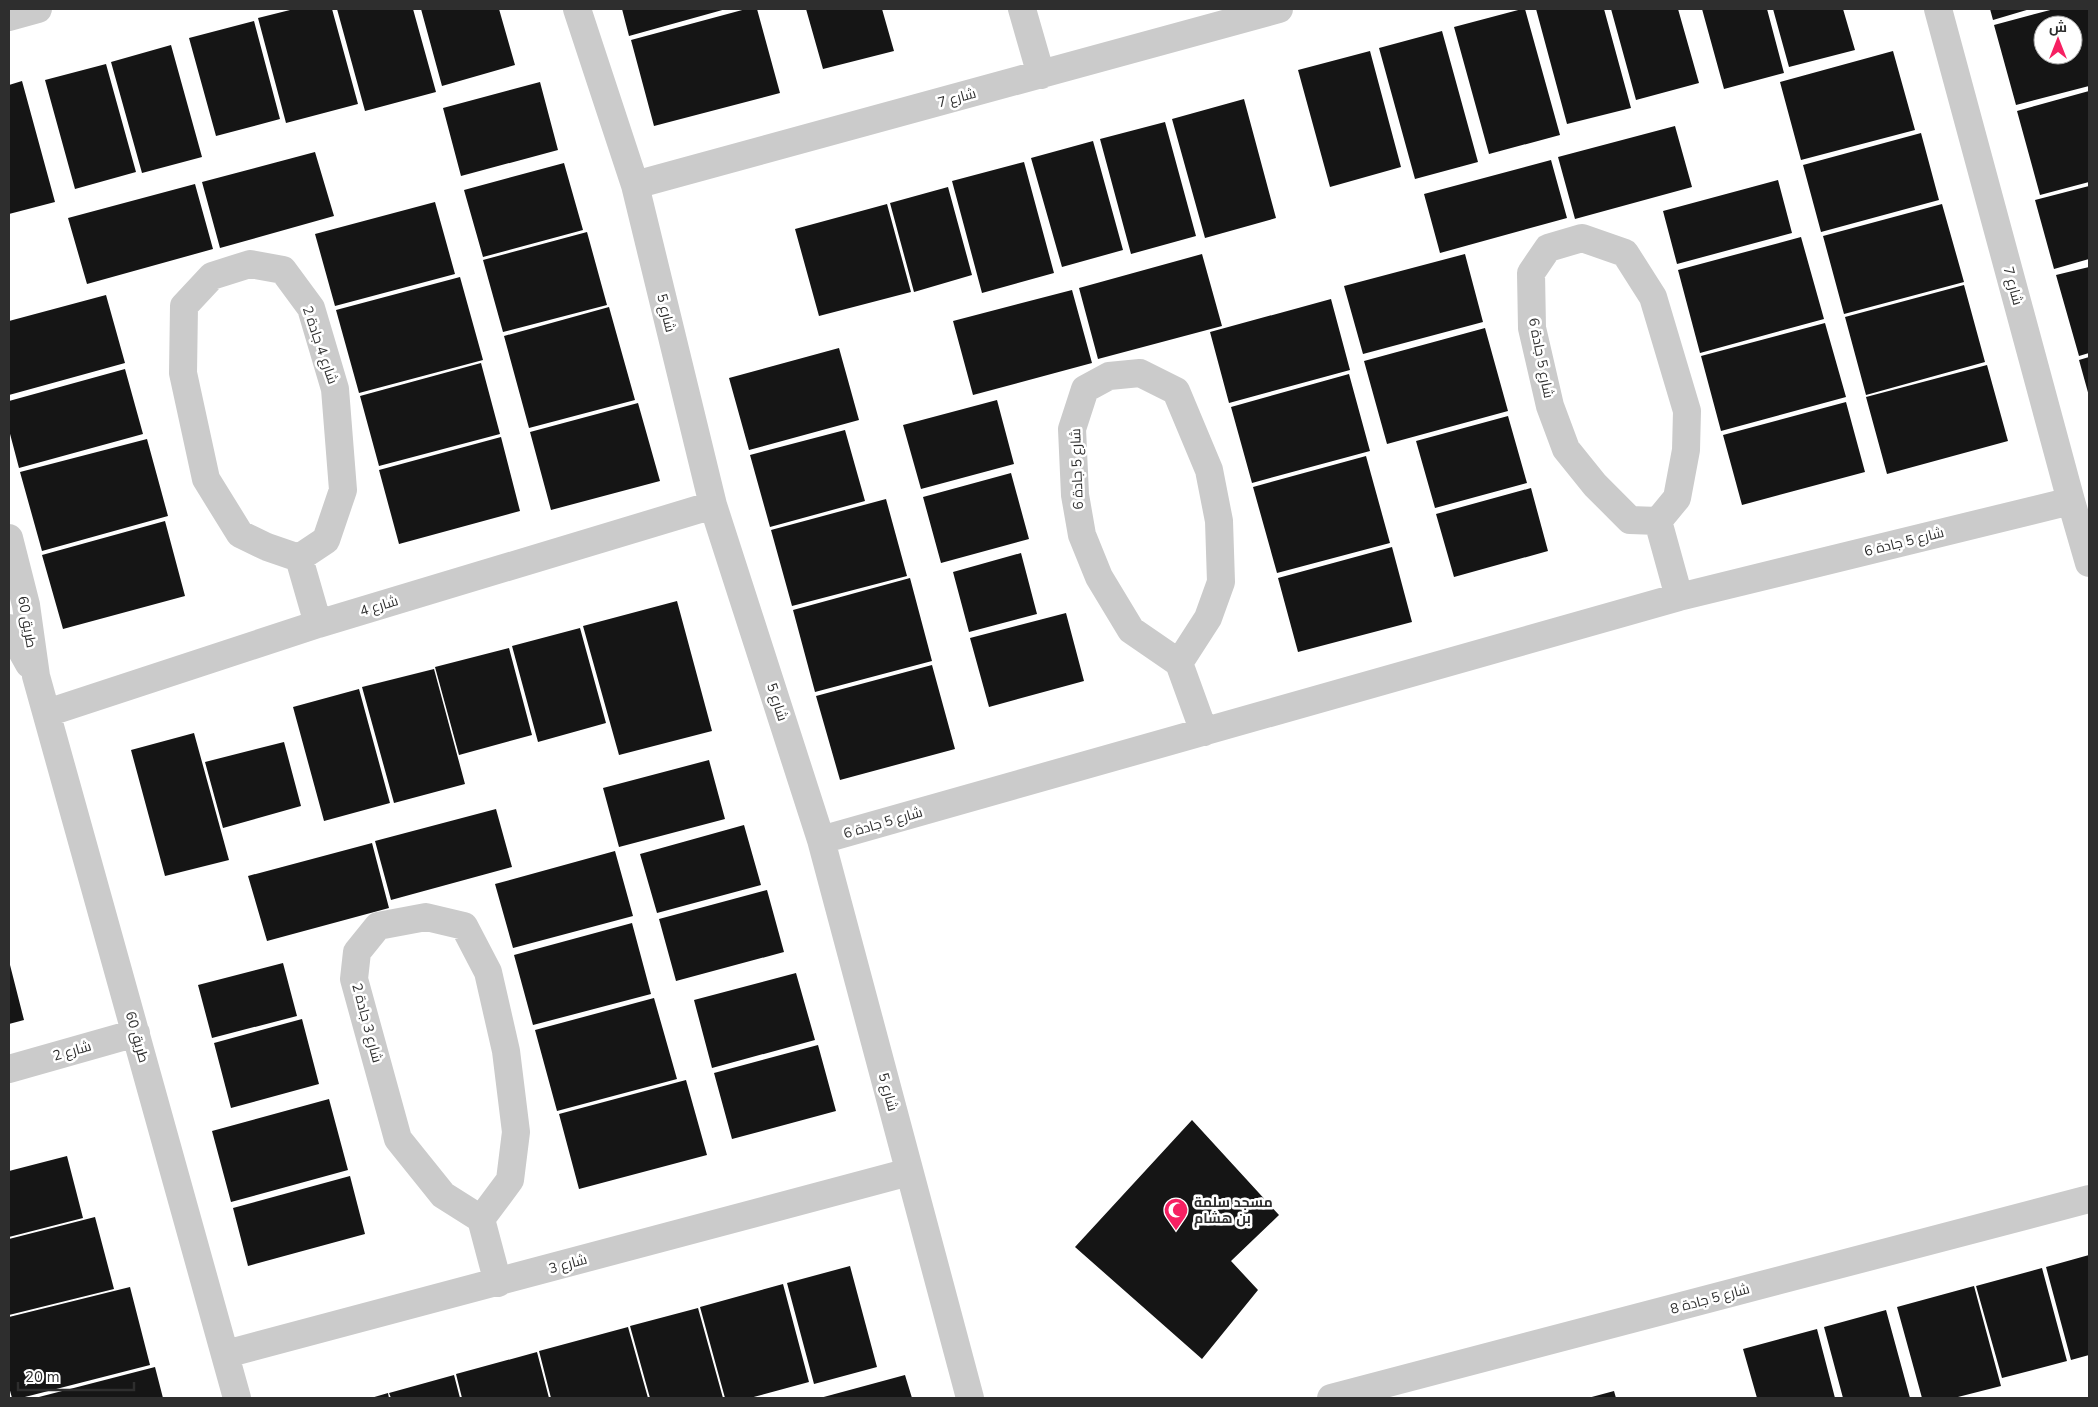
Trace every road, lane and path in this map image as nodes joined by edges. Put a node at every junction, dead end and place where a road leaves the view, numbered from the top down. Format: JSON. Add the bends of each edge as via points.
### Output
{"nodes":[{"id":1,"x":38,"y":9,"type":"edge"},
{"id":2,"x":577,"y":9,"type":"edge"},
{"id":3,"x":1022,"y":9,"type":"edge"},
{"id":4,"x":1279,"y":9,"type":"edge"},
{"id":5,"x":1938,"y":9,"type":"edge"},
{"id":6,"x":9,"y":17,"type":"edge"},
{"id":7,"x":1041,"y":75,"type":"junction"},
{"id":8,"x":634,"y":185,"type":"junction"},
{"id":9,"x":2070,"y":501,"type":"junction"},
{"id":10,"x":714,"y":505,"type":"junction"},
{"id":11,"x":1658,"y":522,"type":"junction"},
{"id":12,"x":9,"y":538,"type":"edge"},
{"id":13,"x":299,"y":558,"type":"junction"},
{"id":14,"x":2089,"y":563,"type":"edge"},
{"id":15,"x":1679,"y":597,"type":"junction"},
{"id":16,"x":318,"y":624,"type":"junction"},
{"id":17,"x":9,"y":628,"type":"edge"},
{"id":18,"x":1178,"y":663,"type":"junction"},
{"id":19,"x":36,"y":676,"type":"junction"},
{"id":20,"x":47,"y":713,"type":"junction"},
{"id":21,"x":1204,"y":732,"type":"junction"},
{"id":22,"x":821,"y":840,"type":"junction"},
{"id":23,"x":136,"y":1032,"type":"junction"},
{"id":24,"x":9,"y":1069,"type":"edge"},
{"id":25,"x":909,"y":1172,"type":"junction"},
{"id":26,"x":2089,"y":1199,"type":"edge"},
{"id":27,"x":481,"y":1219,"type":"junction"},
{"id":28,"x":498,"y":1282,"type":"junction"},
{"id":29,"x":226,"y":1354,"type":"junction"},
{"id":30,"x":237,"y":1398,"type":"edge"},
{"id":31,"x":970,"y":1398,"type":"edge"},
{"id":32,"x":1330,"y":1398,"type":"edge"}],
"edges":[{"from":1,"to":6,"type":"street"},
{"from":2,"to":8,"type":"street","name":"شارع 5"},
{"from":3,"to":7,"type":"street"},
{"from":4,"to":7,"type":"street","name":"شارع 7"},
{"from":5,"to":9,"type":"street","name":"شارع 7"},
{"from":7,"to":8,"type":"street","name":"شارع 7"},
{"from":8,"to":10,"type":"street","name":"شارع 5"},
{"from":9,"to":14,"type":"street","name":"شارع 7"},
{"from":9,"to":15,"type":"street","name":"شارع 5 جادة 6"},
{"from":10,"to":16,"type":"street","name":"شارع 4"},
{"from":10,"to":22,"type":"street","name":"شارع 5"},
{"from":11,"to":11,"type":"street","name":"شارع 5 جادة 6","via":[[1677,498],[1686,450],[1687,411],[1653,297],[1625,253],[1582,238],[1548,248],[1531,273],[1532,328],[1550,406],[1566,449],[1595,485],[1630,520]]},
{"from":11,"to":15,"type":"street"},
{"from":12,"to":19,"type":"street","name":"طريق 60","via":[[26,605]]},
{"from":13,"to":13,"type":"street","name":"شارع 4 جادة 2","via":[[326,540],[343,490],[335,389],[311,308],[283,270],[250,264],[212,276],[184,306],[183,373],[206,479],[240,534]]},
{"from":13,"to":16,"type":"street"},
{"from":15,"to":21,"type":"street","name":"شارع 5 جادة 6"},
{"from":16,"to":20,"type":"street","name":"شارع 4"},
{"from":17,"to":19,"type":"street","name":"طريق 60"},
{"from":18,"to":18,"type":"street","name":"شارع 5 جادة 6","via":[[1208,618],[1220,582],[1219,521],[1209,470],[1176,391],[1140,372],[1109,376],[1085,389],[1072,429],[1075,495],[1082,535],[1099,576],[1131,630]]},
{"from":18,"to":21,"type":"street"},
{"from":19,"to":20,"type":"street","name":"طريق 60"},
{"from":20,"to":23,"type":"street","name":"طريق 60"},
{"from":21,"to":22,"type":"street","name":"شارع 5 جادة 6"},
{"from":22,"to":25,"type":"street","name":"شارع 5"},
{"from":23,"to":24,"type":"street","name":"شارع 2"},
{"from":23,"to":29,"type":"street","name":"طريق 60"},
{"from":25,"to":28,"type":"street","name":"شارع 3"},
{"from":25,"to":31,"type":"street","name":"شارع 5"},
{"from":26,"to":32,"type":"street","name":"شارع 5 جادة 8"},
{"from":27,"to":27,"type":"street","name":"شارع 3 جادة 2","via":[[443,1195],[398,1139],[354,979],[357,952],[378,926],[426,917],[464,926],[488,972],[506,1051],[516,1132],[510,1180]]},
{"from":27,"to":28,"type":"street"},
{"from":28,"to":29,"type":"street","name":"شارع 3"},
{"from":29,"to":30,"type":"street","name":"طريق 60"}]}
